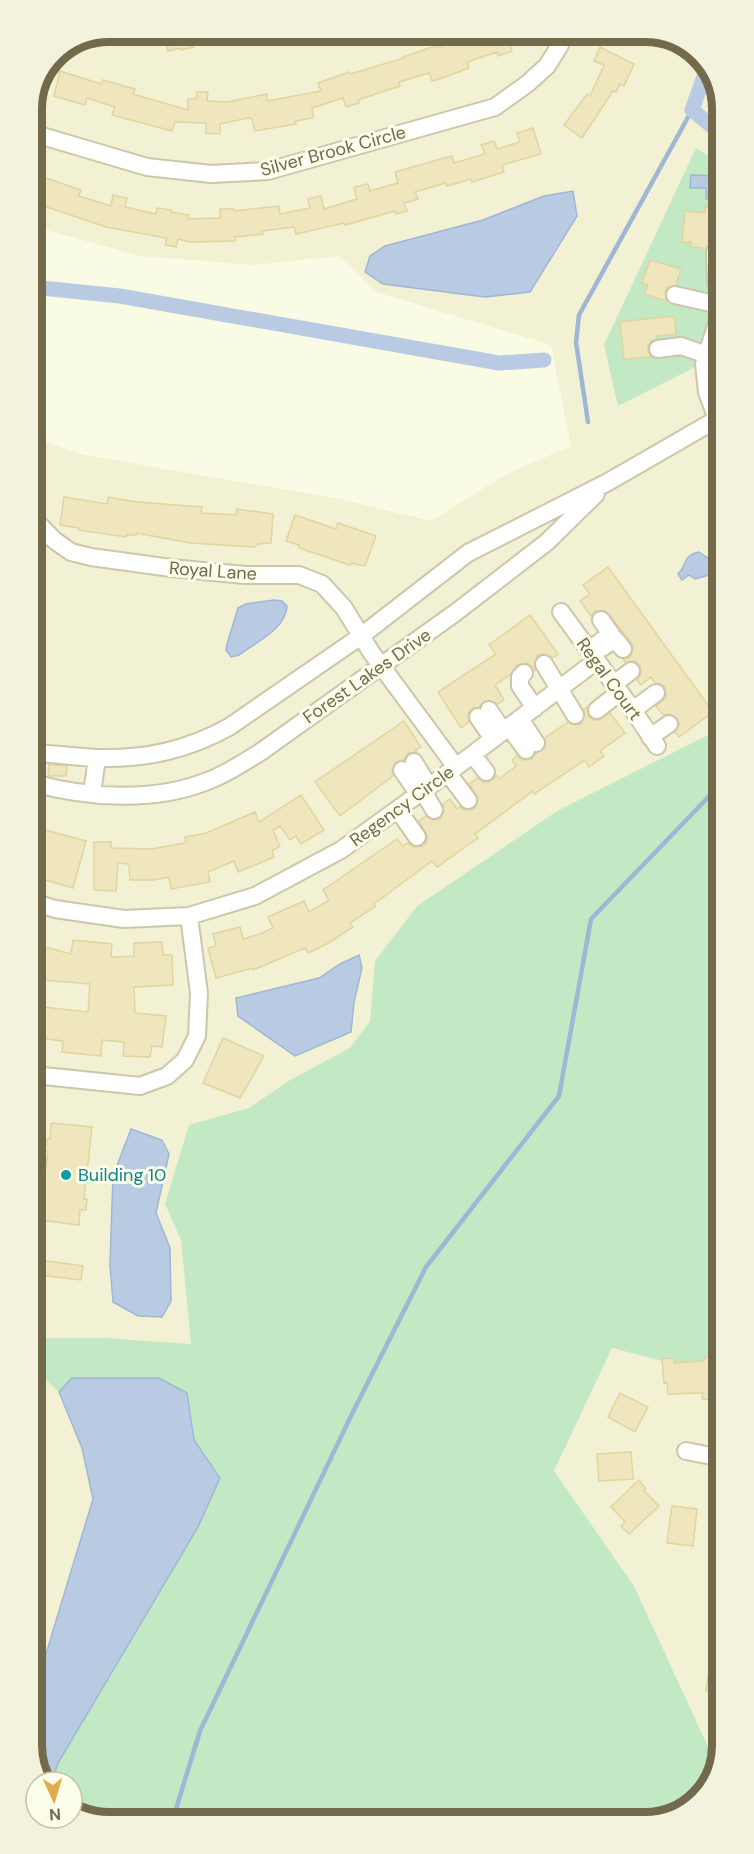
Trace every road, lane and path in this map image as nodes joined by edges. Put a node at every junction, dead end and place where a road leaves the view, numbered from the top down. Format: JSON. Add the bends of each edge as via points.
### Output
{"nodes":[{"id":1,"x":561,"y":42,"type":"edge"},
{"id":2,"x":42,"y":136,"type":"edge"},
{"id":3,"x":675,"y":295,"type":"dead end"},
{"id":4,"x":712,"y":303,"type":"edge"},
{"id":5,"x":712,"y":339,"type":"edge"},
{"id":6,"x":658,"y":349,"type":"dead end"},
{"id":7,"x":707,"y":355,"type":"junction"},
{"id":8,"x":712,"y":405,"type":"edge"},
{"id":9,"x":712,"y":424,"type":"edge"},
{"id":10,"x":608,"y":482,"type":"junction"},
{"id":11,"x":42,"y":526,"type":"edge"},
{"id":12,"x":561,"y":612,"type":"dead end"},
{"id":13,"x":601,"y":620,"type":"dead end"},
{"id":14,"x":361,"y":636,"type":"junction"},
{"id":15,"x":623,"y":650,"type":"dead end"},
{"id":16,"x":592,"y":655,"type":"junction"},
{"id":17,"x":544,"y":664,"type":"dead end"},
{"id":18,"x":382,"y":666,"type":"junction"},
{"id":19,"x":631,"y":671,"type":"dead end"},
{"id":20,"x":524,"y":674,"type":"dead end"},
{"id":21,"x":617,"y":688,"type":"junction"},
{"id":22,"x":559,"y":689,"type":"junction"},
{"id":23,"x":656,"y":693,"type":"dead end"},
{"id":24,"x":535,"y":708,"type":"junction"},
{"id":25,"x":597,"y":710,"type":"dead end"},
{"id":26,"x":633,"y":710,"type":"junction"},
{"id":27,"x":483,"y":713,"type":"dead end"},
{"id":28,"x":575,"y":715,"type":"dead end"},
{"id":29,"x":669,"y":724,"type":"dead end"},
{"id":30,"x":506,"y":729,"type":"junction"},
{"id":31,"x":531,"y":747,"type":"dead end"},
{"id":32,"x":42,"y":754,"type":"edge"},
{"id":33,"x":473,"y":755,"type":"junction"},
{"id":34,"x":97,"y":758,"type":"junction"},
{"id":35,"x":408,"y":766,"type":"dead end"},
{"id":36,"x":452,"y":770,"type":"junction"},
{"id":37,"x":486,"y":772,"type":"dead end"},
{"id":38,"x":42,"y":785,"type":"edge"},
{"id":39,"x":423,"y":791,"type":"junction"},
{"id":40,"x":92,"y":793,"type":"junction"},
{"id":41,"x":468,"y":800,"type":"dead end"},
{"id":42,"x":398,"y":810,"type":"junction"},
{"id":43,"x":434,"y":810,"type":"dead end"},
{"id":44,"x":417,"y":837,"type":"dead end"},
{"id":45,"x":42,"y":905,"type":"edge"},
{"id":46,"x":189,"y":916,"type":"junction"},
{"id":47,"x":42,"y":1076,"type":"edge"},
{"id":48,"x":686,"y":1451,"type":"dead end"},
{"id":49,"x":712,"y":1456,"type":"edge"}],
"edges":[{"from":1,"to":2,"type":"street","name":"Silver Brook Circle","via":[[547,66],[495,107],[268,171],[211,174],[147,167]]},
{"from":3,"to":4,"type":"street"},
{"from":5,"to":7,"type":"street"},
{"from":6,"to":7,"type":"street","via":[[681,346]]},
{"from":7,"to":8,"type":"street","via":[[704,364]]},
{"from":9,"to":10,"type":"street","name":"Forest Lakes Drive"},
{"from":10,"to":14,"type":"street","name":"Forest Lakes Drive","via":[[468,553]]},
{"from":10,"to":18,"type":"street","name":"Forest Lakes Drive","via":[[547,542]]},
{"from":11,"to":14,"type":"street","name":"Royal Lane","via":[[70,552],[91,557],[244,575],[299,575],[322,584],[344,608]]},
{"from":12,"to":16,"type":"street","name":"Regal Court"},
{"from":13,"to":16,"type":"street","via":[[611,634]]},
{"from":14,"to":18,"type":"street","name":"Royal Lane"},
{"from":14,"to":34,"type":"street","name":"Forest Lakes Drive","via":[[209,738],[157,754]]},
{"from":15,"to":16,"type":"street","via":[[615,639]]},
{"from":16,"to":21,"type":"street","name":"Regal Court"},
{"from":16,"to":22,"type":"street","name":"Regency Circle"},
{"from":17,"to":22,"type":"street"},
{"from":18,"to":36,"type":"street","name":"Royal Lane"},
{"from":18,"to":40,"type":"street","name":"Forest Lakes Drive","via":[[262,751],[208,781],[167,792]]},
{"from":19,"to":21,"type":"street"},
{"from":20,"to":24,"type":"street","via":[[519,677],[520,686]]},
{"from":21,"to":25,"type":"street"},
{"from":21,"to":26,"type":"street","name":"Regal Court"},
{"from":22,"to":24,"type":"street","name":"Regency Circle"},
{"from":22,"to":28,"type":"street"},
{"from":23,"to":26,"type":"street"},
{"from":24,"to":30,"type":"street","name":"Regency Circle"},
{"from":26,"to":29,"type":"street","name":"Regal Court","via":[[653,742]]},
{"from":27,"to":30,"type":"street"},
{"from":30,"to":31,"type":"street"},
{"from":30,"to":33,"type":"street","name":"Regency Circle"},
{"from":32,"to":34,"type":"street","name":"Forest Lakes Drive"},
{"from":33,"to":36,"type":"street","name":"Regency Circle"},
{"from":33,"to":37,"type":"street"},
{"from":34,"to":40,"type":"street"},
{"from":35,"to":39,"type":"street"},
{"from":36,"to":39,"type":"street","name":"Regency Circle"},
{"from":36,"to":41,"type":"street","name":"Royal Lane"},
{"from":38,"to":40,"type":"street","name":"Forest Lakes Drive"},
{"from":39,"to":42,"type":"street","name":"Regency Circle"},
{"from":39,"to":43,"type":"street"},
{"from":42,"to":44,"type":"street"},
{"from":42,"to":46,"type":"street","name":"Regency Circle","via":[[341,850],[255,896]]},
{"from":45,"to":46,"type":"street","name":"Regency Circle","via":[[124,919]]},
{"from":46,"to":47,"type":"street","via":[[199,993],[197,1036],[185,1060],[167,1076],[141,1086]]},
{"from":48,"to":49,"type":"street"}]}
